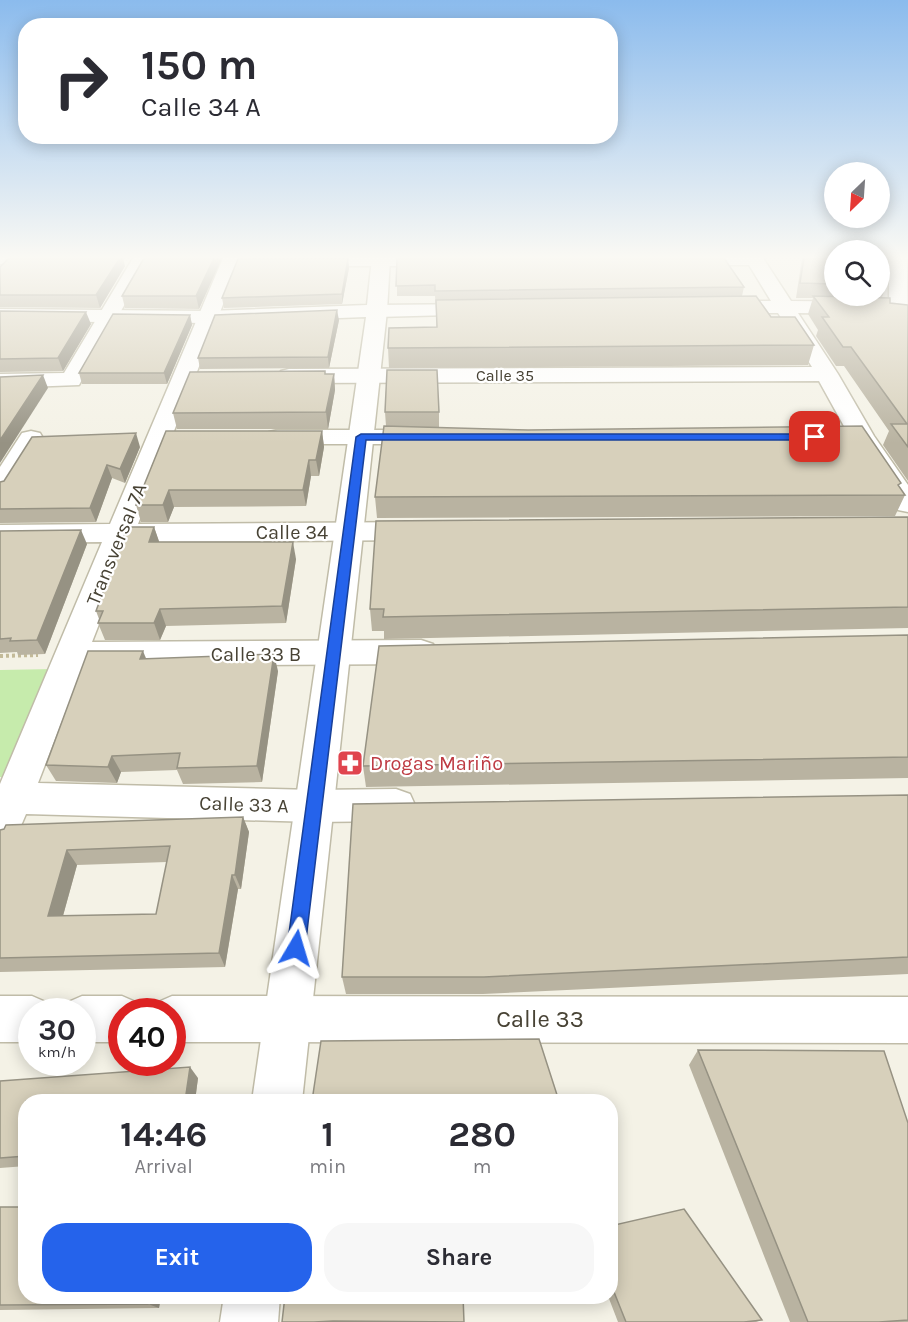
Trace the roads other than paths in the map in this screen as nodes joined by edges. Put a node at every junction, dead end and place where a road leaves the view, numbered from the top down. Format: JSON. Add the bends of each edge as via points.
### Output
{"nodes":[{"id":1,"x":107,"y":320,"type":"edge"},
{"id":2,"x":207,"y":320,"type":"edge"},
{"id":3,"x":376,"y":320,"type":"edge"},
{"id":4,"x":791,"y":320,"type":"edge"},
{"id":5,"x":827,"y":374,"type":"junction"},
{"id":6,"x":369,"y":375,"type":"junction"},
{"id":7,"x":264,"y":376,"type":"edge"},
{"id":8,"x":0,"y":381,"type":"edge"},
{"id":9,"x":361,"y":437,"type":"junction"},
{"id":10,"x":456,"y":437,"type":"edge"},
{"id":11,"x":0,"y":438,"type":"edge"},
{"id":12,"x":254,"y":438,"type":"edge"},
{"id":13,"x":0,"y":488,"type":"edge"},
{"id":14,"x":904,"y":519,"type":"edge"},
{"id":15,"x":349,"y":531,"type":"junction"},
{"id":16,"x":444,"y":531,"type":"edge"},
{"id":17,"x":121,"y":533,"type":"junction"},
{"id":18,"x":0,"y":534,"type":"edge"},
{"id":19,"x":453,"y":651,"type":"edge"},
{"id":20,"x":72,"y":654,"type":"junction"},
{"id":21,"x":334,"y":654,"type":"junction"},
{"id":22,"x":433,"y":804,"type":"edge"},
{"id":23,"x":314,"y":806,"type":"junction"},
{"id":24,"x":6,"y":814,"type":"edge"},
{"id":25,"x":0,"y":1019,"type":"edge"},
{"id":26,"x":18,"y":1019,"type":"edge"},
{"id":27,"x":186,"y":1019,"type":"edge"},
{"id":28,"x":287,"y":1019,"type":"junction"},
{"id":29,"x":908,"y":1020,"type":"edge"},
{"id":30,"x":278,"y":1094,"type":"edge"},
{"id":31,"x":251,"y":1304,"type":"edge"},
{"id":32,"x":249,"y":1322,"type":"edge"}],
"edges":[{"from":1,"to":8,"type":"street","via":[[71,380]]},
{"from":2,"to":17,"type":"street","name":"Transversal 7A","via":[[195,378],[171,438]]},
{"from":3,"to":6,"type":"street"},
{"from":4,"to":5,"type":"street"},
{"from":5,"to":6,"type":"street","name":"Calle 35"},
{"from":5,"to":14,"type":"street","via":[[850,437]]},
{"from":6,"to":7,"type":"street","name":"Calle 35"},
{"from":6,"to":9,"type":"street"},
{"from":9,"to":10,"type":"street"},
{"from":9,"to":12,"type":"street"},
{"from":9,"to":15,"type":"street"},
{"from":11,"to":13,"type":"street","via":[[31,438]]},
{"from":15,"to":16,"type":"street","name":"Calle 34"},
{"from":15,"to":17,"type":"street","name":"Calle 34"},
{"from":15,"to":21,"type":"street"},
{"from":17,"to":18,"type":"street","name":"Calle 34"},
{"from":17,"to":20,"type":"street","name":"Transversal 7A"},
{"from":19,"to":21,"type":"street","name":"Calle 33 B"},
{"from":20,"to":21,"type":"street","name":"Calle 33 B"},
{"from":20,"to":24,"type":"street","name":"Transversal 7A"},
{"from":21,"to":23,"type":"street"},
{"from":22,"to":23,"type":"street","name":"Calle 33 A"},
{"from":23,"to":24,"type":"street","name":"Calle 33 A"},
{"from":23,"to":28,"type":"street"},
{"from":25,"to":26,"type":"street"},
{"from":27,"to":28,"type":"street","name":"Calle 33"},
{"from":28,"to":29,"type":"street","name":"Calle 33"},
{"from":28,"to":30,"type":"street"},
{"from":31,"to":32,"type":"street"}]}
